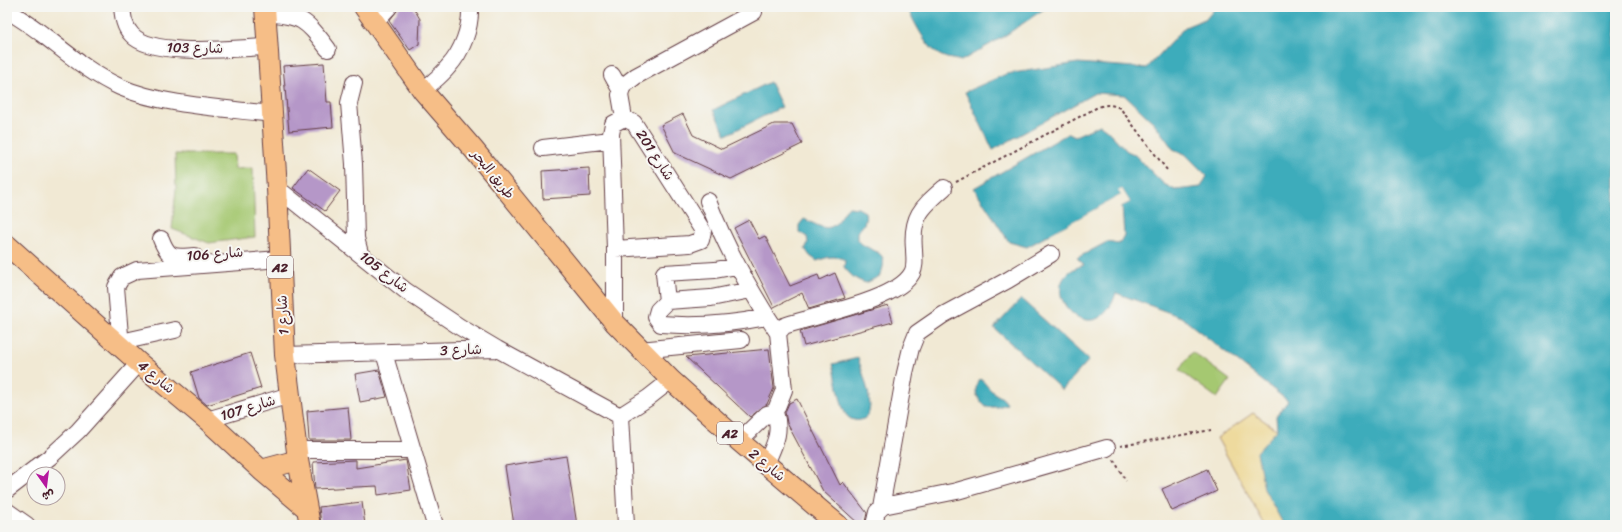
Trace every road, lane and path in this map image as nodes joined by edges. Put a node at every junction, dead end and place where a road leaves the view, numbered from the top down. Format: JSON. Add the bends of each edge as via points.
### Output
{"nodes":[{"id":1,"x":122,"y":7,"type":"edge"},
{"id":2,"x":364,"y":7,"type":"edge"},
{"id":3,"x":389,"y":7,"type":"edge"},
{"id":4,"x":470,"y":7,"type":"edge"},
{"id":5,"x":7,"y":10,"type":"edge"},
{"id":6,"x":265,"y":10,"type":"edge"},
{"id":7,"x":754,"y":12,"type":"dead end"},
{"id":8,"x":374,"y":23,"type":"junction"},
{"id":9,"x":267,"y":47,"type":"junction"},
{"id":10,"x":328,"y":50,"type":"dead end"},
{"id":11,"x":612,"y":75,"type":"dead end"},
{"id":12,"x":354,"y":83,"type":"dead end"},
{"id":13,"x":423,"y":91,"type":"junction"},
{"id":14,"x":621,"y":91,"type":"junction"},
{"id":15,"x":272,"y":114,"type":"junction"},
{"id":16,"x":624,"y":118,"type":"junction"},
{"id":17,"x":611,"y":140,"type":"junction"},
{"id":18,"x":543,"y":148,"type":"dead end"},
{"id":19,"x":1167,"y":170,"type":"dead end"},
{"id":20,"x":278,"y":188,"type":"junction"},
{"id":21,"x":944,"y":188,"type":"joint"},
{"id":22,"x":708,"y":201,"type":"dead end"},
{"id":23,"x":161,"y":239,"type":"dead end"},
{"id":24,"x":7,"y":245,"type":"edge"},
{"id":25,"x":615,"y":249,"type":"junction"},
{"id":26,"x":360,"y":253,"type":"junction"},
{"id":27,"x":280,"y":254,"type":"junction"},
{"id":28,"x":1051,"y":254,"type":"dead end"},
{"id":29,"x":737,"y":266,"type":"junction"},
{"id":30,"x":750,"y":290,"type":"junction"},
{"id":31,"x":667,"y":301,"type":"junction"},
{"id":32,"x":767,"y":317,"type":"junction"},
{"id":33,"x":174,"y":330,"type":"dead end"},
{"id":34,"x":778,"y":333,"type":"junction"},
{"id":35,"x":627,"y":337,"type":"junction"},
{"id":36,"x":740,"y":340,"type":"dead end"},
{"id":37,"x":121,"y":347,"type":"junction"},
{"id":38,"x":497,"y":349,"type":"junction"},
{"id":39,"x":384,"y":353,"type":"junction"},
{"id":40,"x":285,"y":355,"type":"junction"},
{"id":41,"x":139,"y":363,"type":"junction"},
{"id":42,"x":671,"y":380,"type":"junction"},
{"id":43,"x":290,"y":395,"type":"junction"},
{"id":44,"x":775,"y":412,"type":"junction"},
{"id":45,"x":620,"y":416,"type":"junction"},
{"id":46,"x":207,"y":420,"type":"junction"},
{"id":47,"x":1211,"y":430,"type":"dead end"},
{"id":48,"x":740,"y":441,"type":"junction"},
{"id":49,"x":1107,"y":448,"type":"junction"},
{"id":50,"x":413,"y":450,"type":"junction"},
{"id":51,"x":297,"y":455,"type":"junction"},
{"id":52,"x":766,"y":464,"type":"junction"},
{"id":53,"x":261,"y":470,"type":"junction"},
{"id":54,"x":1126,"y":481,"type":"dead end"},
{"id":55,"x":7,"y":490,"type":"edge"},
{"id":56,"x":881,"y":508,"type":"junction"},
{"id":57,"x":7,"y":511,"type":"edge"},
{"id":58,"x":308,"y":516,"type":"edge"},
{"id":59,"x":27,"y":525,"type":"edge"},
{"id":60,"x":435,"y":525,"type":"edge"},
{"id":61,"x":626,"y":525,"type":"edge"},
{"id":62,"x":838,"y":525,"type":"edge"},
{"id":63,"x":874,"y":525,"type":"edge"}],
"edges":[{"from":1,"to":9,"type":"street","name":"شارع 103","via":[[124,24],[132,35],[146,44],[188,50]]},
{"from":2,"to":8,"type":"main road","name":"طريق البحر","number":"A2"},
{"from":3,"to":8,"type":"street"},
{"from":4,"to":13,"type":"street","via":[[468,30],[460,49],[448,67]]},
{"from":5,"to":15,"type":"street","via":[[79,63],[120,87],[182,103]]},
{"from":6,"to":9,"type":"main road","name":"شارع 1","number":"A2"},
{"from":6,"to":10,"type":"street","via":[[298,18],[313,29]]},
{"from":7,"to":14,"type":"street","via":[[636,76],[623,86]]},
{"from":8,"to":13,"type":"main road","name":"طريق البحر","number":"A2"},
{"from":9,"to":15,"type":"main road","name":"شارع 1","number":"A2"},
{"from":11,"to":14,"type":"street"},
{"from":12,"to":26,"type":"street","via":[[349,103],[356,238]]},
{"from":13,"to":35,"type":"main road","name":"طريق البحر","number":"A2"},
{"from":14,"to":16,"type":"street"},
{"from":15,"to":20,"type":"main road","name":"شارع 1","number":"A2"},
{"from":16,"to":17,"type":"street","name":"شارع 201","via":[[613,124]]},
{"from":16,"to":25,"type":"street","name":"شارع 201","via":[[634,123],[704,231],[701,240],[690,244]]},
{"from":17,"to":18,"type":"street"},
{"from":17,"to":25,"type":"street","name":"شارع 201"},
{"from":19,"to":21,"type":"path","via":[[1120,108],[1108,104]]},
{"from":20,"to":26,"type":"street","name":"شارع 105"},
{"from":20,"to":27,"type":"main road","name":"شارع 1","number":"A2"},
{"from":21,"to":34,"type":"street","via":[[924,206],[915,221],[912,235],[914,269],[900,286],[873,300],[784,326]]},
{"from":22,"to":29,"type":"street"},
{"from":23,"to":27,"type":"street","name":"شارع 106","via":[[165,251],[176,257]]},
{"from":24,"to":37,"type":"main road","name":"شارع 4"},
{"from":25,"to":35,"type":"street","name":"شارع 201"},
{"from":26,"to":38,"type":"street","name":"شارع 105","via":[[406,290]]},
{"from":27,"to":37,"type":"street","via":[[137,270],[122,277],[116,287]]},
{"from":27,"to":40,"type":"main road","name":"شارع 1","number":"A2"},
{"from":28,"to":56,"type":"street","via":[[943,315],[917,333],[905,373]]},
{"from":29,"to":30,"type":"street"},
{"from":29,"to":31,"type":"street","via":[[664,273]]},
{"from":30,"to":31,"type":"street","via":[[712,298]]},
{"from":30,"to":32,"type":"street"},
{"from":31,"to":32,"type":"street","via":[[658,310],[656,317],[661,324],[716,324]]},
{"from":32,"to":34,"type":"street"},
{"from":33,"to":37,"type":"street","via":[[130,340]]},
{"from":34,"to":44,"type":"street","via":[[784,390]]},
{"from":35,"to":36,"type":"street"},
{"from":35,"to":42,"type":"main road","name":"شارع 2","number":"A2"},
{"from":37,"to":41,"type":"main road","name":"شارع 4"},
{"from":38,"to":39,"type":"street","name":"شارع 3"},
{"from":38,"to":45,"type":"street","name":"شارع 3"},
{"from":39,"to":40,"type":"street","name":"شارع 3"},
{"from":39,"to":50,"type":"street"},
{"from":40,"to":43,"type":"main road","name":"شارع 1","number":"A2"},
{"from":41,"to":46,"type":"main road","name":"شارع 4"},
{"from":41,"to":55,"type":"street","via":[[78,431],[50,457]]},
{"from":42,"to":45,"type":"street"},
{"from":42,"to":48,"type":"main road","name":"شارع 2","number":"A2"},
{"from":43,"to":46,"type":"street","name":"شارع 107"},
{"from":43,"to":51,"type":"main road","name":"شارع 1","number":"A2"},
{"from":44,"to":48,"type":"street","via":[[767,414]]},
{"from":44,"to":52,"type":"street","via":[[779,423],[778,435]]},
{"from":45,"to":61,"type":"street"},
{"from":46,"to":53,"type":"main road","name":"شارع 4"},
{"from":47,"to":49,"type":"path"},
{"from":48,"to":52,"type":"main road","name":"شارع 2","number":"A2"},
{"from":49,"to":54,"type":"path"},
{"from":49,"to":56,"type":"street","via":[[957,491]]},
{"from":50,"to":51,"type":"street"},
{"from":50,"to":60,"type":"street"},
{"from":51,"to":53,"type":"main road"},
{"from":51,"to":58,"type":"main road","name":"شارع 1","number":"A2"},
{"from":52,"to":62,"type":"main road","name":"شارع 2","number":"A2"},
{"from":53,"to":58,"type":"main road","name":"شارع 4"},
{"from":56,"to":63,"type":"street","via":[[877,512]]},
{"from":57,"to":59,"type":"street"}]}
